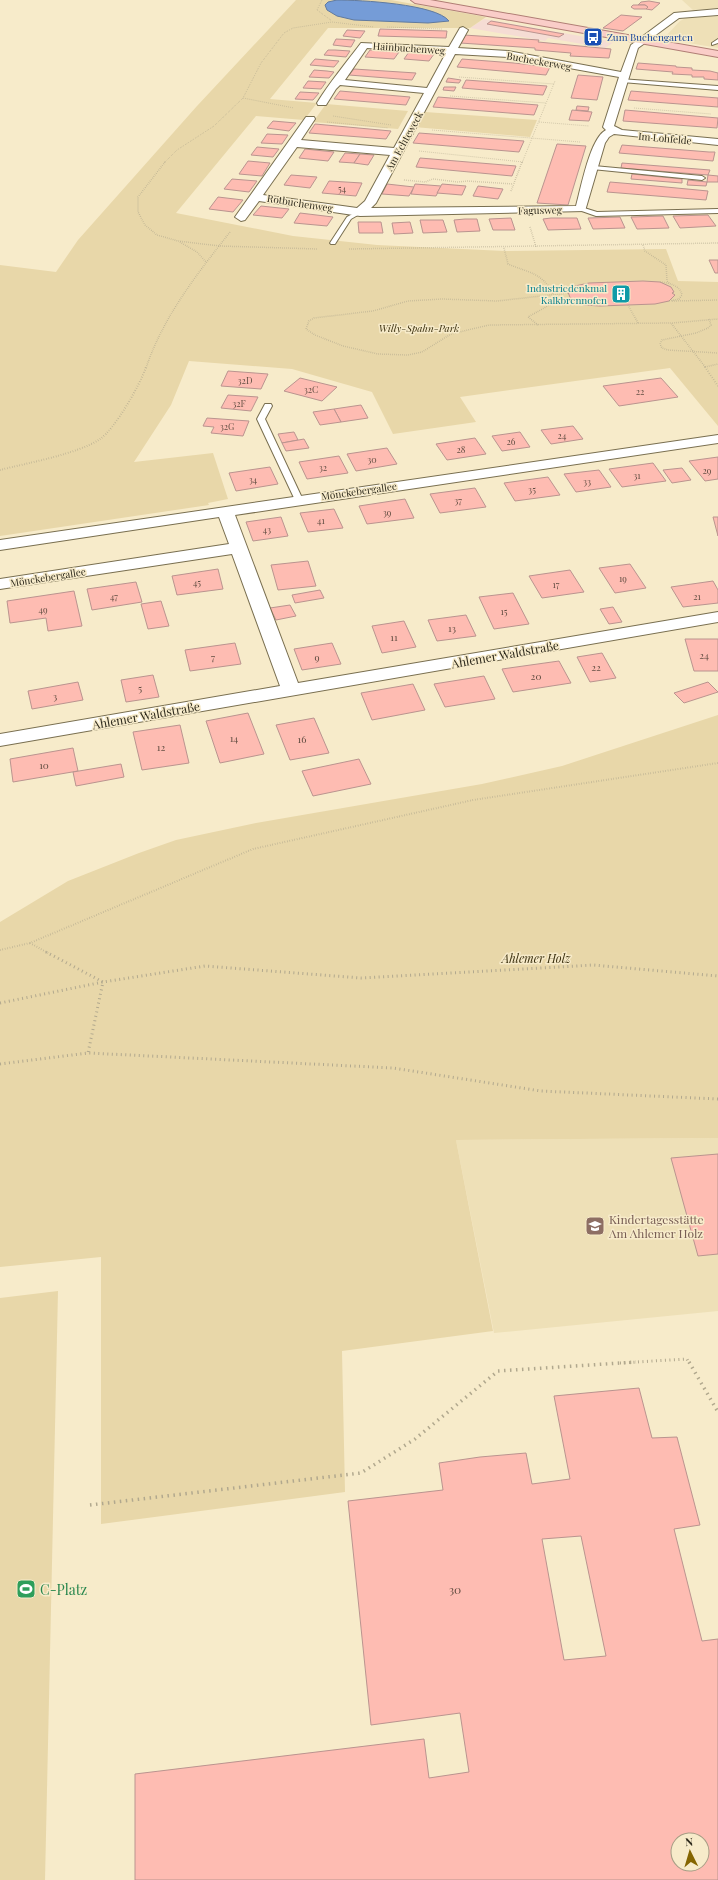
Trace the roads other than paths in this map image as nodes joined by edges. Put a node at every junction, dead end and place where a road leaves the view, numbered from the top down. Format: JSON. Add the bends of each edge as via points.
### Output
{"nodes":[{"id":1,"x":415,"y":0,"type":"edge"},
{"id":2,"x":718,"y":12,"type":"edge"},
{"id":3,"x":373,"y":30,"type":"road end"},
{"id":4,"x":463,"y":30,"type":"road end"},
{"id":5,"x":642,"y":42,"type":"junction"},
{"id":6,"x":364,"y":45,"type":"junction"},
{"id":7,"x":452,"y":52,"type":"junction"},
{"id":8,"x":718,"y":54,"type":"edge"},
{"id":9,"x":623,"y":78,"type":"junction"},
{"id":10,"x":338,"y":82,"type":"junction"},
{"id":11,"x":718,"y":88,"type":"edge"},
{"id":12,"x":430,"y":92,"type":"junction"},
{"id":13,"x":322,"y":102,"type":"dead end"},
{"id":14,"x":310,"y":120,"type":"road end"},
{"id":15,"x":610,"y":129,"type":"junction"},
{"id":16,"x":718,"y":142,"type":"edge"},
{"id":17,"x":294,"y":143,"type":"junction"},
{"id":18,"x":398,"y":151,"type":"junction"},
{"id":19,"x":594,"y":168,"type":"junction"},
{"id":20,"x":702,"y":178,"type":"dead end"},
{"id":21,"x":256,"y":197,"type":"junction"},
{"id":22,"x":581,"y":209,"type":"junction"},
{"id":23,"x":360,"y":212,"type":"junction"},
{"id":24,"x":718,"y":212,"type":"edge"},
{"id":25,"x":241,"y":216,"type":"dead end"},
{"id":26,"x":333,"y":243,"type":"dead end"},
{"id":27,"x":268,"y":406,"type":"dead end"},
{"id":28,"x":718,"y":439,"type":"edge"},
{"id":29,"x":299,"y":500,"type":"junction"},
{"id":30,"x":225,"y":511,"type":"junction"},
{"id":31,"x":0,"y":545,"type":"edge"},
{"id":32,"x":238,"y":548,"type":"junction"},
{"id":33,"x":0,"y":584,"type":"edge"},
{"id":34,"x":718,"y":617,"type":"edge"},
{"id":35,"x":291,"y":690,"type":"junction"},
{"id":36,"x":0,"y":740,"type":"edge"}],
"edges":[{"from":1,"to":5,"type":"main road"},
{"from":2,"to":5,"type":"street","via":[[677,15]]},
{"from":3,"to":6,"type":"street"},
{"from":4,"to":7,"type":"street","name":"Am Echteweck"},
{"from":5,"to":8,"type":"main road"},
{"from":5,"to":9,"type":"street","via":[[632,50]]},
{"from":6,"to":7,"type":"street","name":"Hainbuchenweg"},
{"from":6,"to":10,"type":"street","name":"Hainbuchenweg"},
{"from":7,"to":9,"type":"street","name":"Bucheckerweg","via":[[508,54]]},
{"from":7,"to":12,"type":"street","name":"Am Echteweck"},
{"from":9,"to":11,"type":"lane"},
{"from":9,"to":15,"type":"street"},
{"from":10,"to":12,"type":"street"},
{"from":10,"to":13,"type":"street","name":"Hainbuchenweg"},
{"from":12,"to":18,"type":"street","name":"Am Echteweck"},
{"from":14,"to":17,"type":"street","name":"Rotbuchenweg"},
{"from":15,"to":16,"type":"street","name":"Im Lohfelde","via":[[620,134]]},
{"from":15,"to":19,"type":"street","via":[[600,143]]},
{"from":17,"to":18,"type":"street"},
{"from":17,"to":21,"type":"street","name":"Rotbuchenweg"},
{"from":18,"to":23,"type":"street","name":"Am Echteweck","via":[[368,207]]},
{"from":19,"to":20,"type":"lane"},
{"from":19,"to":22,"type":"street"},
{"from":21,"to":23,"type":"street","name":"Rotbuchenweg"},
{"from":21,"to":25,"type":"street"},
{"from":22,"to":23,"type":"street","name":"Fagusweg"},
{"from":22,"to":24,"type":"lane","name":"Fagusweg","via":[[596,214]]},
{"from":23,"to":26,"type":"lane","name":"Am Echteweck","via":[[349,218]]},
{"from":27,"to":29,"type":"lane","via":[[261,419]]},
{"from":28,"to":29,"type":"street","name":"Mönckebergallee"},
{"from":29,"to":30,"type":"street","name":"Mönckebergallee"},
{"from":30,"to":31,"type":"street","name":"Mönckebergallee"},
{"from":30,"to":32,"type":"street"},
{"from":32,"to":33,"type":"street","name":"Mönckebergallee"},
{"from":32,"to":35,"type":"street"},
{"from":34,"to":35,"type":"street","name":"Ahlemer Waldstraße"},
{"from":35,"to":36,"type":"street","name":"Ahlemer Waldstraße"}]}
